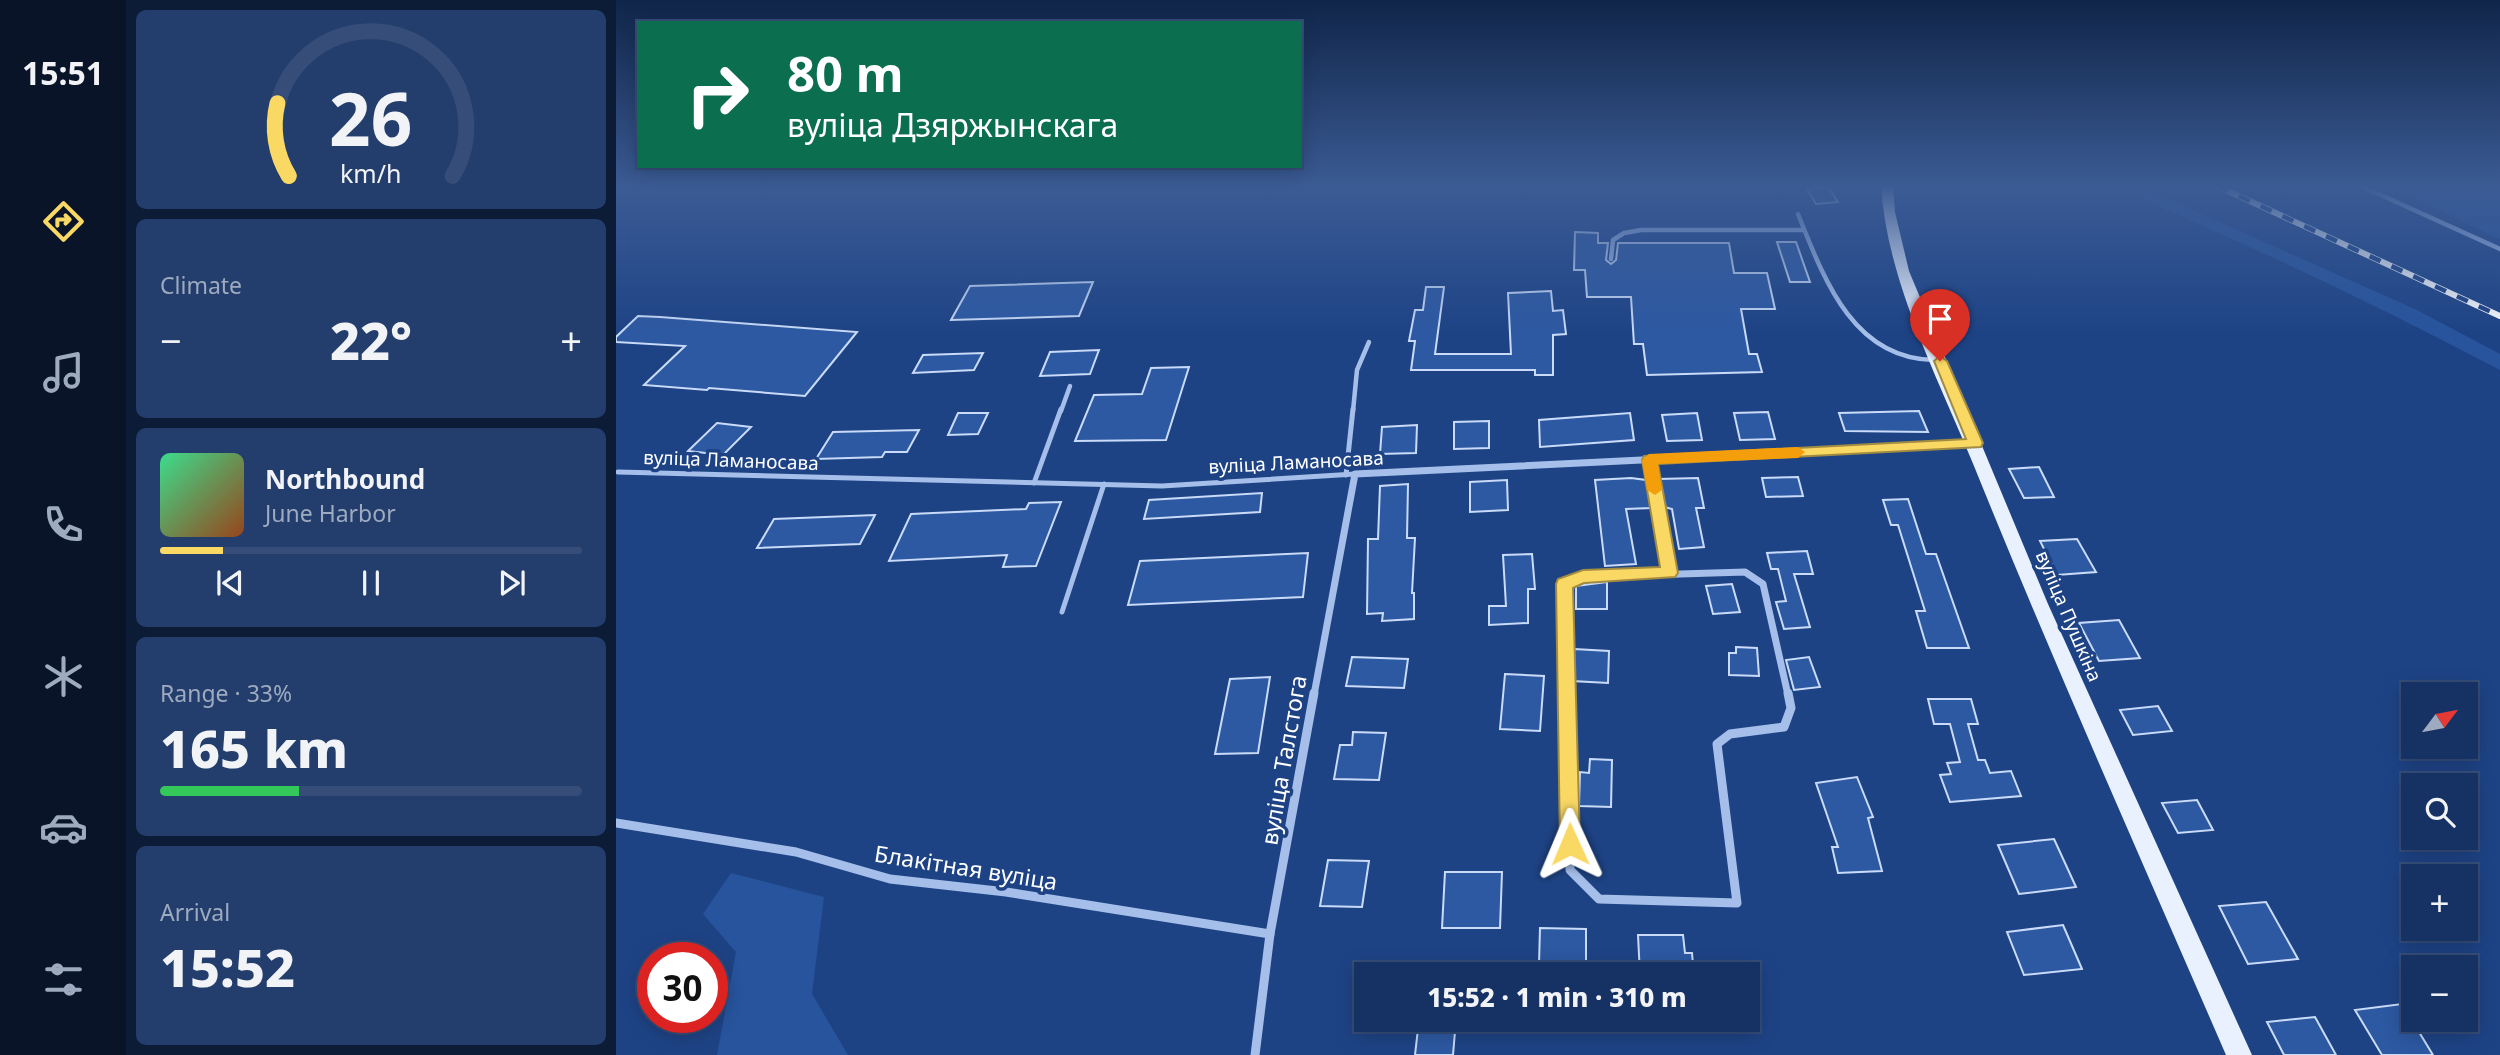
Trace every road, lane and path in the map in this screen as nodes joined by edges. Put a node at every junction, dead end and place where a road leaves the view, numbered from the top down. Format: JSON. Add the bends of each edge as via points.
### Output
{"nodes":[{"id":1,"x":1620,"y":235,"type":"edge"},
{"id":2,"x":1806,"y":235,"type":"edge"},
{"id":3,"x":1894,"y":235,"type":"edge"},
{"id":4,"x":2470,"y":235,"type":"edge"},
{"id":5,"x":2500,"y":249,"type":"edge"},
{"id":6,"x":1611,"y":259,"type":"dead end"},
{"id":7,"x":1369,"y":342,"type":"dead end"},
{"id":8,"x":1940,"y":361,"type":"junction"},
{"id":9,"x":1070,"y":386,"type":"dead end"},
{"id":10,"x":1975,"y":443,"type":"junction"},
{"id":11,"x":1649,"y":460,"type":"junction"},
{"id":12,"x":618,"y":472,"type":"dead end"},
{"id":13,"x":1351,"y":474,"type":"junction"},
{"id":14,"x":1034,"y":483,"type":"junction"},
{"id":15,"x":1104,"y":484,"type":"junction"},
{"id":16,"x":1670,"y":573,"type":"junction"},
{"id":17,"x":1062,"y":612,"type":"dead end"},
{"id":18,"x":616,"y":823,"type":"edge"},
{"id":19,"x":1270,"y":934,"type":"junction"},
{"id":20,"x":1255,"y":1055,"type":"edge"},
{"id":21,"x":2239,"y":1055,"type":"edge"}],
"edges":[{"from":1,"to":6,"type":"lane","via":[[1613,240]]},
{"from":2,"to":8,"type":"lane","via":[[1838,298],[1877,345],[1905,358]]},
{"from":3,"to":8,"type":"main road","name":"вуліца Пушкіна","via":[[1902,271]]},
{"from":4,"to":5,"type":"lane"},
{"from":7,"to":13,"type":"lane","via":[[1357,370]]},
{"from":8,"to":10,"type":"main road","name":"вуліца Пушкіна"},
{"from":9,"to":14,"type":"lane"},
{"from":10,"to":11,"type":"street","name":"вуліца Ламаносава"},
{"from":10,"to":21,"type":"main road","name":"вуліца Пушкіна","via":[[2039,604]]},
{"from":11,"to":13,"type":"street","name":"вуліца Ламаносава"},
{"from":11,"to":16,"type":"street"},
{"from":12,"to":14,"type":"lane","name":"вуліца Ламаносава"},
{"from":13,"to":15,"type":"lane","name":"вуліца Ламаносава","via":[[1162,486]]},
{"from":13,"to":19,"type":"street","name":"вуліца Талстога"},
{"from":14,"to":15,"type":"lane","name":"вуліца Ламаносава"},
{"from":15,"to":17,"type":"lane"},
{"from":16,"to":16,"type":"street","via":[[1745,572],[1763,584],[1791,708],[1784,727],[1730,734],[1717,744],[1737,903],[1599,899],[1570,870],[1564,584],[1583,577]]},
{"from":18,"to":19,"type":"street","name":"Блакітная вуліца","via":[[796,852],[890,879],[1006,892]]},
{"from":19,"to":20,"type":"street","name":"вуліца Талстога"}]}
